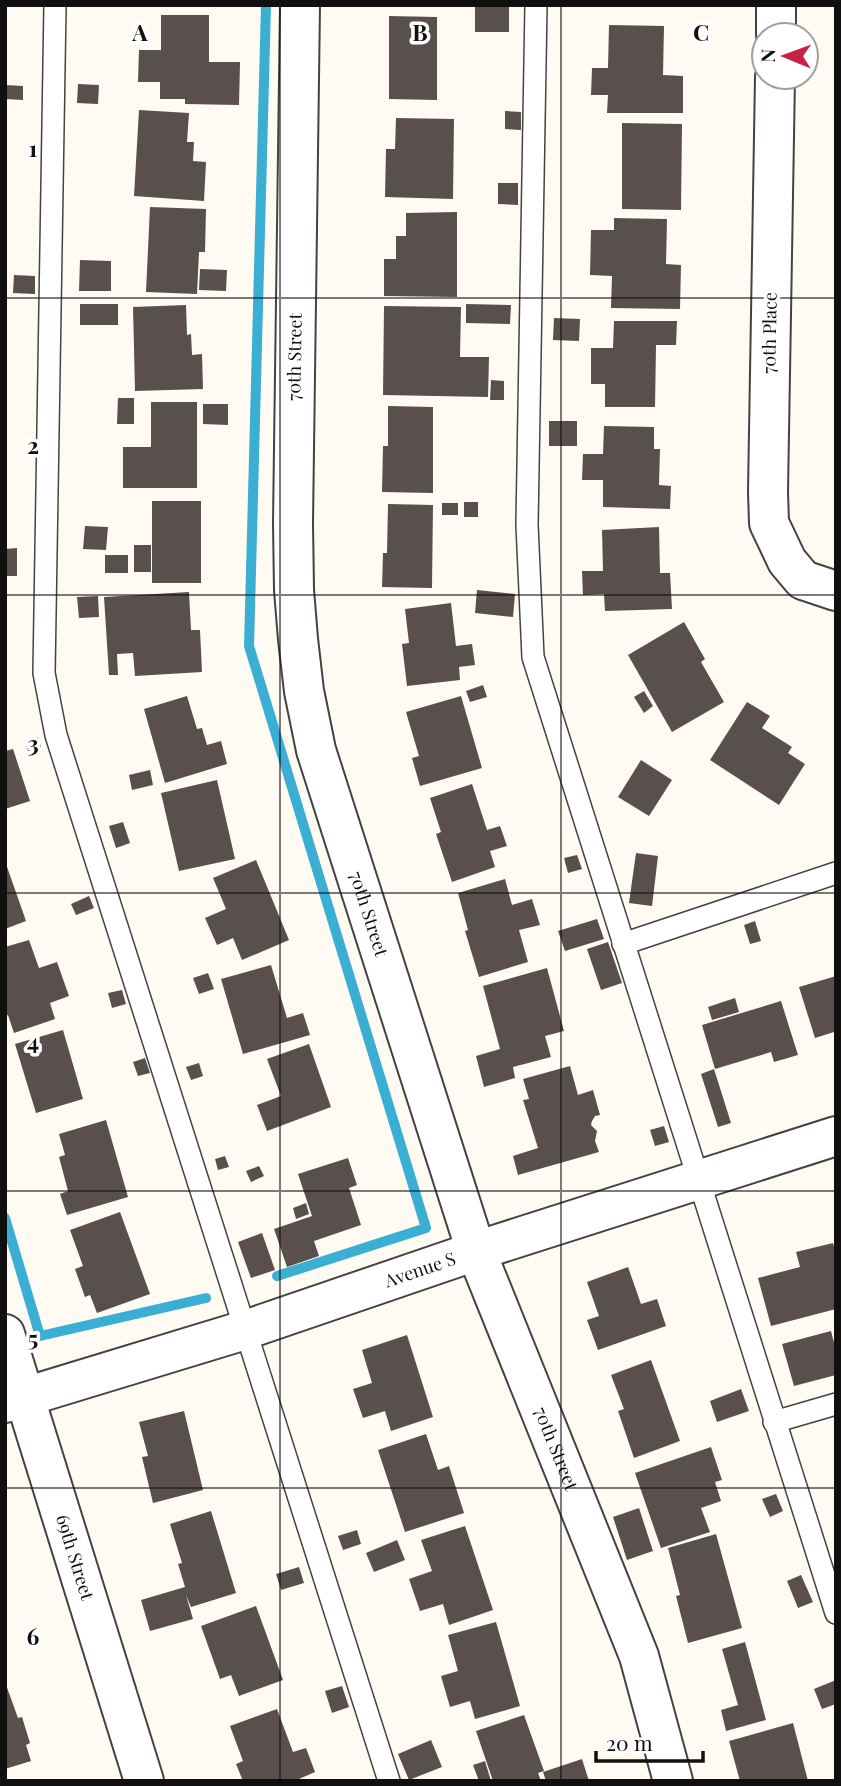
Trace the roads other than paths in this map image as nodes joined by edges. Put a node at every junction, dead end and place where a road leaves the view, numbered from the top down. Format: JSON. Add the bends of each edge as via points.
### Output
{"nodes":[{"id":1,"x":55,"y":5,"type":"edge"},
{"id":2,"x":300,"y":5,"type":"edge"},
{"id":3,"x":536,"y":5,"type":"edge"},
{"id":4,"x":775,"y":91,"type":"edge"},
{"id":5,"x":819,"y":586,"type":"edge"},
{"id":6,"x":836,"y":873,"type":"edge"},
{"id":7,"x":623,"y":944,"type":"junction"},
{"id":8,"x":836,"y":1136,"type":"edge"},
{"id":9,"x":699,"y":1180,"type":"junction"},
{"id":10,"x":476,"y":1251,"type":"junction"},
{"id":11,"x":244,"y":1330,"type":"junction"},
{"id":12,"x":5,"y":1335,"type":"edge"},
{"id":13,"x":15,"y":1400,"type":"edge"},
{"id":14,"x":836,"y":1404,"type":"edge"},
{"id":15,"x":774,"y":1422,"type":"junction"},
{"id":16,"x":836,"y":1613,"type":"edge"},
{"id":17,"x":144,"y":1781,"type":"edge"},
{"id":18,"x":389,"y":1781,"type":"edge"},
{"id":19,"x":673,"y":1781,"type":"edge"}],
"edges":[{"from":1,"to":11,"type":"lane","via":[[44,673],[56,735]]},
{"from":2,"to":10,"type":"street","name":"70th Street","via":[[293,523],[304,691],[316,750]]},
{"from":3,"to":7,"type":"lane","via":[[527,525],[533,657]]},
{"from":4,"to":5,"type":"street","name":"70th Place","via":[[769,523],[787,561]]},
{"from":6,"to":7,"type":"lane"},
{"from":7,"to":9,"type":"lane"},
{"from":8,"to":9,"type":"street","name":"Avenue S"},
{"from":9,"to":10,"type":"street","name":"Avenue S"},
{"from":9,"to":15,"type":"lane"},
{"from":10,"to":11,"type":"street","name":"Avenue S"},
{"from":10,"to":19,"type":"street","name":"70th Street","via":[[639,1656]]},
{"from":11,"to":13,"type":"street","name":"Avenue S"},
{"from":11,"to":18,"type":"lane"},
{"from":12,"to":13,"type":"street","name":"69th Street"},
{"from":13,"to":17,"type":"street","name":"69th Street"},
{"from":14,"to":15,"type":"lane"},
{"from":15,"to":16,"type":"lane"}]}
